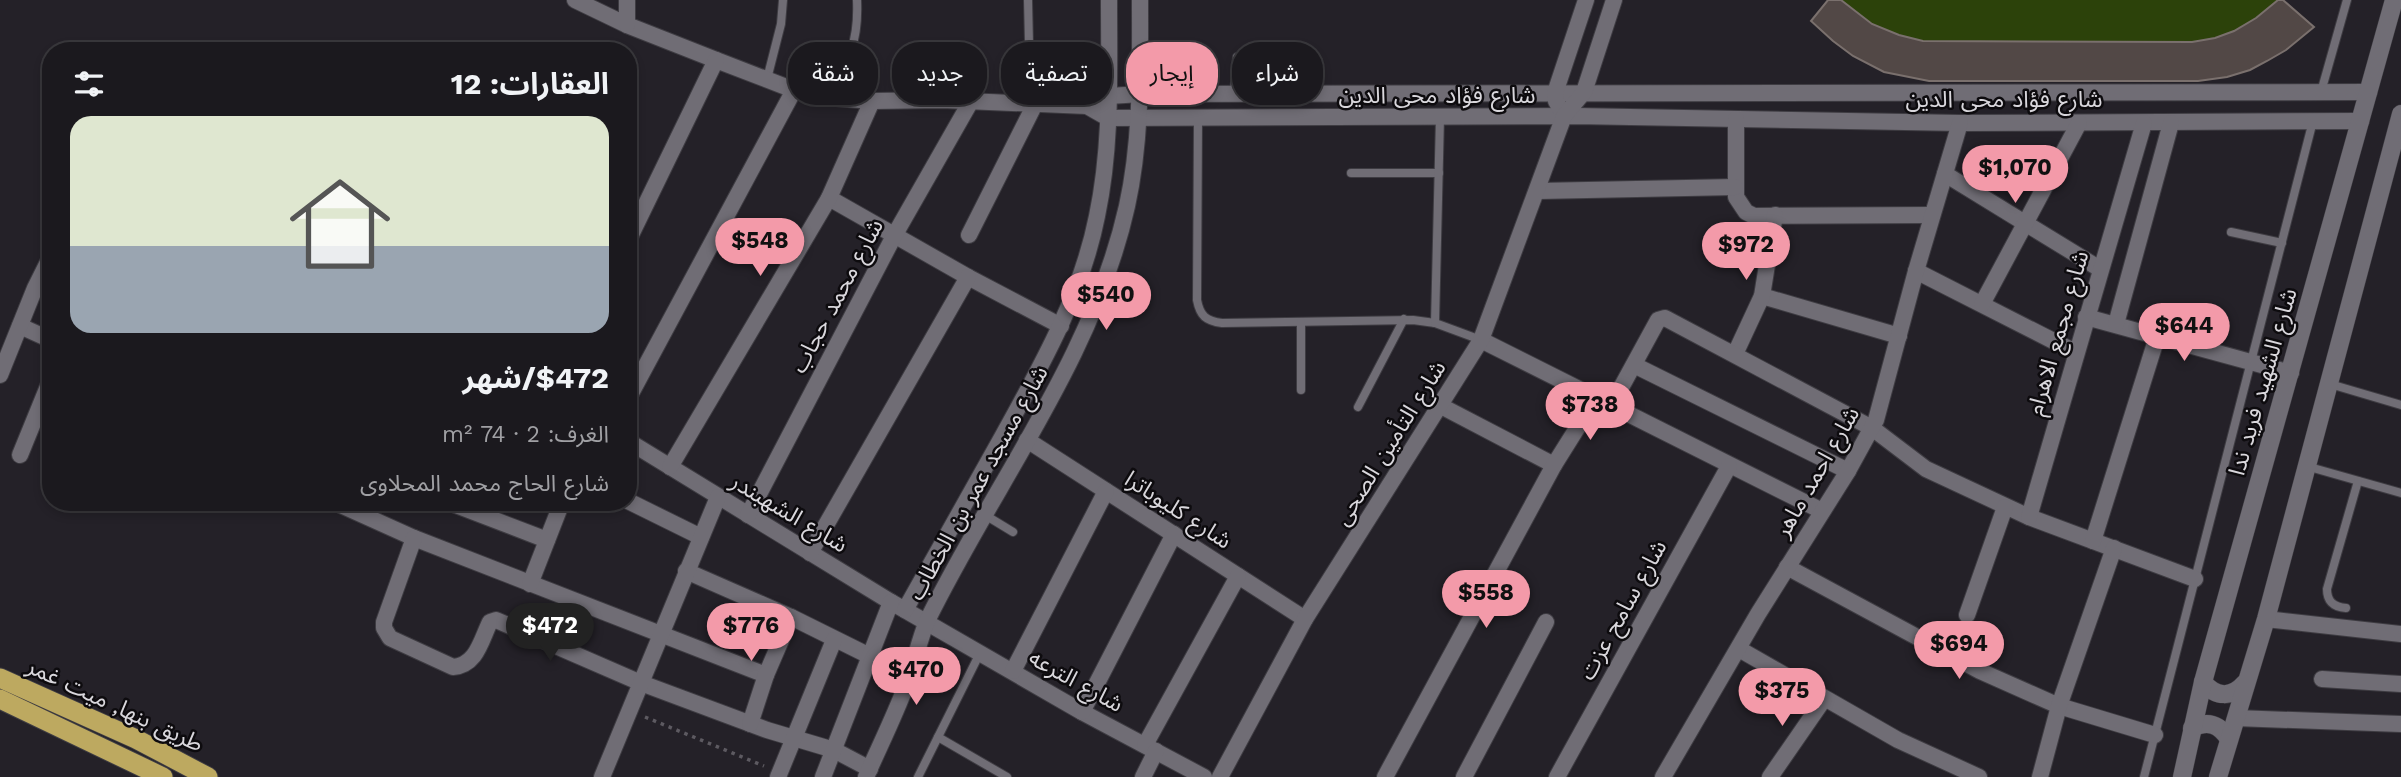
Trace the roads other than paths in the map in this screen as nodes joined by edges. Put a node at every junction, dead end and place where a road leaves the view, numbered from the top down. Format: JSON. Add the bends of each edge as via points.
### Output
{"nodes":[{"id":1,"x":575,"y":0,"type":"edge"},
{"id":2,"x":628,"y":0,"type":"edge"},
{"id":3,"x":783,"y":0,"type":"edge"},
{"id":4,"x":857,"y":0,"type":"edge"},
{"id":5,"x":1028,"y":0,"type":"edge"},
{"id":6,"x":1109,"y":0,"type":"edge"},
{"id":7,"x":1140,"y":0,"type":"edge"},
{"id":8,"x":1586,"y":0,"type":"edge"},
{"id":9,"x":1614,"y":0,"type":"edge"},
{"id":10,"x":2347,"y":0,"type":"edge"},
{"id":11,"x":2394,"y":0,"type":"edge"},
{"id":12,"x":627,"y":24,"type":"junction"},
{"id":13,"x":855,"y":42,"type":"edge"},
{"id":14,"x":1029,"y":42,"type":"edge"},
{"id":15,"x":1109,"y":42,"type":"edge"},
{"id":16,"x":1140,"y":42,"type":"edge"},
{"id":17,"x":716,"y":60,"type":"junction"},
{"id":18,"x":1565,"y":63,"type":"junction"},
{"id":19,"x":1592,"y":69,"type":"junction"},
{"id":20,"x":766,"y":79,"type":"junction"},
{"id":21,"x":788,"y":88,"type":"edge"},
{"id":22,"x":1584,"y":92,"type":"junction"},
{"id":23,"x":2321,"y":92,"type":"junction"},
{"id":24,"x":2369,"y":92,"type":"junction"},
{"id":25,"x":1555,"y":93,"type":"junction"},
{"id":26,"x":1323,"y":94,"type":"edge"},
{"id":27,"x":788,"y":101,"type":"edge"},
{"id":28,"x":870,"y":105,"type":"edge"},
{"id":29,"x":969,"y":105,"type":"edge"},
{"id":30,"x":1034,"y":105,"type":"edge"},
{"id":31,"x":1061,"y":105,"type":"edge"},
{"id":32,"x":1109,"y":105,"type":"edge"},
{"id":33,"x":1140,"y":105,"type":"edge"},
{"id":34,"x":1087,"y":106,"type":"joint"},
{"id":35,"x":2401,"y":114,"type":"edge"},
{"id":36,"x":1440,"y":117,"type":"junction"},
{"id":37,"x":1564,"y":117,"type":"junction"},
{"id":38,"x":1108,"y":118,"type":"junction"},
{"id":39,"x":1198,"y":118,"type":"junction"},
{"id":40,"x":1140,"y":119,"type":"junction"},
{"id":41,"x":1736,"y":119,"type":"junction"},
{"id":42,"x":2313,"y":121,"type":"junction"},
{"id":43,"x":2361,"y":121,"type":"junction"},
{"id":44,"x":1960,"y":123,"type":"junction"},
{"id":45,"x":2079,"y":123,"type":"junction"},
{"id":46,"x":2144,"y":123,"type":"junction"},
{"id":47,"x":2171,"y":123,"type":"junction"},
{"id":48,"x":1351,"y":173,"type":"dead end"},
{"id":49,"x":1439,"y":173,"type":"junction"},
{"id":50,"x":1945,"y":174,"type":"junction"},
{"id":51,"x":1735,"y":187,"type":"junction"},
{"id":52,"x":1538,"y":191,"type":"junction"},
{"id":53,"x":829,"y":198,"type":"junction"},
{"id":54,"x":1775,"y":215,"type":"junction"},
{"id":55,"x":1932,"y":215,"type":"junction"},
{"id":56,"x":637,"y":222,"type":"edge"},
{"id":57,"x":2025,"y":223,"type":"junction"},
{"id":58,"x":2231,"y":232,"type":"dead end"},
{"id":59,"x":969,"y":235,"type":"dead end"},
{"id":60,"x":894,"y":236,"type":"junction"},
{"id":61,"x":2282,"y":243,"type":"junction"},
{"id":62,"x":2100,"y":269,"type":"junction"},
{"id":63,"x":1916,"y":271,"type":"junction"},
{"id":64,"x":42,"y":274,"type":"edge"},
{"id":65,"x":968,"y":277,"type":"junction"},
{"id":66,"x":35,"y":288,"type":"junction"},
{"id":67,"x":42,"y":291,"type":"edge"},
{"id":68,"x":1762,"y":296,"type":"junction"},
{"id":69,"x":1982,"y":304,"type":"junction"},
{"id":70,"x":2086,"y":317,"type":"junction"},
{"id":71,"x":1404,"y":319,"type":"junction"},
{"id":72,"x":1301,"y":321,"type":"junction"},
{"id":73,"x":1435,"y":323,"type":"junction"},
{"id":74,"x":2116,"y":324,"type":"junction"},
{"id":75,"x":20,"y":326,"type":"junction"},
{"id":76,"x":1061,"y":326,"type":"junction"},
{"id":77,"x":42,"y":336,"type":"edge"},
{"id":78,"x":1899,"y":336,"type":"junction"},
{"id":79,"x":2157,"y":337,"type":"junction"},
{"id":80,"x":1481,"y":340,"type":"junction"},
{"id":81,"x":2076,"y":352,"type":"junction"},
{"id":82,"x":1734,"y":354,"type":"junction"},
{"id":83,"x":2251,"y":362,"type":"junction"},
{"id":84,"x":1634,"y":365,"type":"junction"},
{"id":85,"x":2291,"y":373,"type":"junction"},
{"id":86,"x":0,"y":374,"type":"edge"},
{"id":87,"x":637,"y":382,"type":"edge"},
{"id":88,"x":2328,"y":384,"type":"junction"},
{"id":89,"x":1301,"y":390,"type":"dead end"},
{"id":90,"x":42,"y":401,"type":"edge"},
{"id":91,"x":1603,"y":402,"type":"junction"},
{"id":92,"x":2401,"y":405,"type":"edge"},
{"id":93,"x":1441,"y":406,"type":"junction"},
{"id":94,"x":1358,"y":407,"type":"dead end"},
{"id":95,"x":1872,"y":428,"type":"junction"},
{"id":96,"x":1027,"y":440,"type":"junction"},
{"id":97,"x":637,"y":447,"type":"edge"},
{"id":98,"x":20,"y":455,"type":"dead end"},
{"id":99,"x":1554,"y":465,"type":"junction"},
{"id":100,"x":1729,"y":466,"type":"junction"},
{"id":101,"x":2306,"y":466,"type":"junction"},
{"id":102,"x":670,"y":467,"type":"junction"},
{"id":103,"x":1848,"y":471,"type":"junction"},
{"id":104,"x":2358,"y":481,"type":"junction"},
{"id":105,"x":1106,"y":491,"type":"junction"},
{"id":106,"x":2401,"y":494,"type":"edge"},
{"id":107,"x":718,"y":496,"type":"junction"},
{"id":108,"x":637,"y":505,"type":"edge"},
{"id":109,"x":2005,"y":507,"type":"junction"},
{"id":110,"x":365,"y":511,"type":"edge"},
{"id":111,"x":471,"y":511,"type":"edge"},
{"id":112,"x":558,"y":511,"type":"edge"},
{"id":113,"x":1822,"y":511,"type":"junction"},
{"id":114,"x":748,"y":515,"type":"junction"},
{"id":115,"x":985,"y":515,"type":"junction"},
{"id":116,"x":2029,"y":517,"type":"junction"},
{"id":117,"x":1013,"y":532,"type":"dead end"},
{"id":118,"x":1174,"y":534,"type":"junction"},
{"id":119,"x":701,"y":537,"type":"junction"},
{"id":120,"x":414,"y":538,"type":"junction"},
{"id":121,"x":547,"y":540,"type":"junction"},
{"id":122,"x":2093,"y":541,"type":"junction"},
{"id":123,"x":2114,"y":548,"type":"junction"},
{"id":124,"x":810,"y":553,"type":"junction"},
{"id":125,"x":1787,"y":567,"type":"junction"},
{"id":126,"x":686,"y":571,"type":"junction"},
{"id":127,"x":1238,"y":576,"type":"junction"},
{"id":128,"x":2195,"y":579,"type":"junction"},
{"id":129,"x":530,"y":583,"type":"junction"},
{"id":130,"x":898,"y":606,"type":"junction"},
{"id":131,"x":2346,"y":608,"type":"dead end"},
{"id":132,"x":1967,"y":615,"type":"dead end"},
{"id":133,"x":791,"y":617,"type":"junction"},
{"id":134,"x":1305,"y":619,"type":"junction"},
{"id":135,"x":2266,"y":619,"type":"junction"},
{"id":136,"x":927,"y":622,"type":"junction"},
{"id":137,"x":1546,"y":622,"type":"dead end"},
{"id":138,"x":2401,"y":634,"type":"edge"},
{"id":139,"x":660,"y":635,"type":"junction"},
{"id":140,"x":834,"y":640,"type":"junction"},
{"id":141,"x":1739,"y":649,"type":"junction"},
{"id":142,"x":981,"y":653,"type":"junction"},
{"id":143,"x":868,"y":656,"type":"junction"},
{"id":144,"x":1013,"y":671,"type":"junction"},
{"id":145,"x":766,"y":676,"type":"junction"},
{"id":146,"x":910,"y":676,"type":"junction"},
{"id":147,"x":0,"y":678,"type":"edge"},
{"id":148,"x":2322,"y":678,"type":"dead end"},
{"id":149,"x":2203,"y":682,"type":"junction"},
{"id":150,"x":641,"y":683,"type":"junction"},
{"id":151,"x":2245,"y":683,"type":"junction"},
{"id":152,"x":2401,"y":684,"type":"edge"},
{"id":153,"x":0,"y":699,"type":"edge"},
{"id":154,"x":1824,"y":699,"type":"junction"},
{"id":155,"x":2059,"y":706,"type":"junction"},
{"id":156,"x":1082,"y":712,"type":"junction"},
{"id":157,"x":2236,"y":718,"type":"junction"},
{"id":158,"x":750,"y":723,"type":"junction"},
{"id":159,"x":2401,"y":724,"type":"edge"},
{"id":160,"x":2192,"y":728,"type":"junction"},
{"id":161,"x":2155,"y":736,"type":"junction"},
{"id":162,"x":794,"y":737,"type":"junction"},
{"id":163,"x":938,"y":737,"type":"junction"},
{"id":164,"x":2229,"y":739,"type":"junction"},
{"id":165,"x":1150,"y":748,"type":"junction"},
{"id":166,"x":834,"y":750,"type":"junction"},
{"id":167,"x":868,"y":773,"type":"edge"},
{"id":168,"x":779,"y":775,"type":"edge"},
{"id":169,"x":163,"y":777,"type":"edge"},
{"id":170,"x":208,"y":777,"type":"edge"},
{"id":171,"x":602,"y":777,"type":"edge"},
{"id":172,"x":822,"y":777,"type":"edge"},
{"id":173,"x":918,"y":777,"type":"edge"},
{"id":174,"x":1007,"y":777,"type":"edge"},
{"id":175,"x":1143,"y":777,"type":"edge"},
{"id":176,"x":1204,"y":777,"type":"edge"},
{"id":177,"x":1220,"y":777,"type":"edge"},
{"id":178,"x":1385,"y":777,"type":"edge"},
{"id":179,"x":1464,"y":777,"type":"edge"},
{"id":180,"x":1557,"y":777,"type":"edge"},
{"id":181,"x":1663,"y":777,"type":"edge"},
{"id":182,"x":1770,"y":777,"type":"edge"},
{"id":183,"x":1979,"y":777,"type":"edge"},
{"id":184,"x":2040,"y":777,"type":"edge"},
{"id":185,"x":2144,"y":777,"type":"edge"},
{"id":186,"x":2182,"y":777,"type":"edge"},
{"id":187,"x":2218,"y":777,"type":"edge"}],
"edges":[{"from":1,"to":12,"type":"street"},
{"from":2,"to":12,"type":"street"},
{"from":3,"to":20,"type":"lane"},
{"from":4,"to":13,"type":"lane"},
{"from":5,"to":14,"type":"lane"},
{"from":6,"to":15,"type":"street","name":"شارع مسجد عمر بن الخطاب"},
{"from":7,"to":16,"type":"street","name":"شارع مسجد عمر بن الخطاب"},
{"from":8,"to":18,"type":"street"},
{"from":9,"to":19,"type":"street","name":"شارع التأمين الصحى"},
{"from":10,"to":23,"type":"lane"},
{"from":11,"to":24,"type":"main road","name":"شارع الشهيد فريد ندا"},
{"from":12,"to":17,"type":"street"},
{"from":17,"to":20,"type":"street"},
{"from":17,"to":56,"type":"street"},
{"from":18,"to":19,"type":"street"},
{"from":18,"to":25,"type":"street"},
{"from":19,"to":22,"type":"street","name":"شارع التأمين الصحى"},
{"from":20,"to":21,"type":"street"},
{"from":22,"to":23,"type":"street","name":"شارع فؤاد محى الدين"},
{"from":22,"to":25,"type":"street","name":"شارع فؤاد محى الدين"},
{"from":22,"to":37,"type":"street","name":"شارع التأمين الصحى"},
{"from":23,"to":24,"type":"street","name":"شارع فؤاد محى الدين"},
{"from":23,"to":42,"type":"street"},
{"from":24,"to":43,"type":"main road","name":"شارع الشهيد فريد ندا"},
{"from":25,"to":26,"type":"street","name":"شارع فؤاد محى الدين"},
{"from":25,"to":37,"type":"street"},
{"from":27,"to":87,"type":"street"},
{"from":28,"to":53,"type":"street"},
{"from":29,"to":60,"type":"street","name":"شارع محمد حجاب"},
{"from":30,"to":59,"type":"street"},
{"from":31,"to":34,"type":"street"},
{"from":32,"to":38,"type":"street","name":"شارع مسجد عمر بن الخطاب"},
{"from":33,"to":40,"type":"street","name":"شارع مسجد عمر بن الخطاب"},
{"from":34,"to":38,"type":"street","name":"شارع فؤاد محى الدين"},
{"from":35,"to":88,"type":"main road"},
{"from":36,"to":37,"type":"street","name":"شارع فؤاد محى الدين"},
{"from":36,"to":39,"type":"street","name":"شارع فؤاد محى الدين"},
{"from":36,"to":49,"type":"lane"},
{"from":37,"to":41,"type":"street","name":"شارع فؤاد محى الدين"},
{"from":37,"to":52,"type":"street","name":"شارع التأمين الصحى"},
{"from":38,"to":40,"type":"street","name":"شارع فؤاد محى الدين"},
{"from":38,"to":76,"type":"street","name":"شارع مسجد عمر بن الخطاب","via":[[1097,217]]},
{"from":39,"to":40,"type":"street","name":"شارع فؤاد محى الدين"},
{"from":39,"to":72,"type":"lane","via":[[1200,313],[1209,321],[1222,323]]},
{"from":40,"to":96,"type":"street","name":"شارع مسجد عمر بن الخطاب","via":[[1127,205],[1105,284],[1073,359]]},
{"from":41,"to":44,"type":"street","name":"شارع فؤاد محى الدين"},
{"from":41,"to":51,"type":"street"},
{"from":42,"to":43,"type":"street","name":"شارع فؤاد محى الدين"},
{"from":42,"to":47,"type":"street","name":"شارع فؤاد محى الدين"},
{"from":42,"to":61,"type":"lane"},
{"from":43,"to":85,"type":"main road","name":"شارع الشهيد فريد ندا"},
{"from":44,"to":45,"type":"street","name":"شارع فؤاد محى الدين"},
{"from":44,"to":50,"type":"street","name":"شارع احمد ماهر"},
{"from":45,"to":46,"type":"street","name":"شارع فؤاد محى الدين"},
{"from":45,"to":57,"type":"street"},
{"from":46,"to":47,"type":"street","name":"شارع فؤاد محى الدين"},
{"from":46,"to":62,"type":"street","name":"شارع مجمع الاهرام"},
{"from":47,"to":74,"type":"street"},
{"from":48,"to":49,"type":"lane"},
{"from":49,"to":73,"type":"lane"},
{"from":50,"to":55,"type":"street","name":"شارع احمد ماهر"},
{"from":50,"to":57,"type":"street"},
{"from":51,"to":52,"type":"street"},
{"from":51,"to":54,"type":"street","via":[[1739,205],[1746,212]]},
{"from":52,"to":80,"type":"street","name":"شارع التأمين الصحى"},
{"from":53,"to":60,"type":"street"},
{"from":53,"to":102,"type":"street"},
{"from":54,"to":55,"type":"street"},
{"from":54,"to":68,"type":"street"},
{"from":55,"to":63,"type":"street","name":"شارع احمد ماهر"},
{"from":57,"to":62,"type":"street"},
{"from":57,"to":69,"type":"street"},
{"from":58,"to":61,"type":"lane"},
{"from":60,"to":65,"type":"street"},
{"from":60,"to":114,"type":"street","name":"شارع محمد حجاب"},
{"from":61,"to":83,"type":"lane"},
{"from":62,"to":70,"type":"street","name":"شارع مجمع الاهرام"},
{"from":63,"to":69,"type":"street"},
{"from":63,"to":78,"type":"street","name":"شارع احمد ماهر"},
{"from":64,"to":66,"type":"street"},
{"from":65,"to":76,"type":"street"},
{"from":65,"to":124,"type":"street"},
{"from":66,"to":67,"type":"street"},
{"from":66,"to":75,"type":"street"},
{"from":68,"to":78,"type":"street"},
{"from":68,"to":82,"type":"street"},
{"from":69,"to":81,"type":"street"},
{"from":70,"to":74,"type":"street"},
{"from":70,"to":81,"type":"street","name":"شارع مجمع الاهرام"},
{"from":71,"to":72,"type":"lane"},
{"from":71,"to":73,"type":"lane"},
{"from":71,"to":94,"type":"lane"},
{"from":72,"to":89,"type":"lane"},
{"from":73,"to":80,"type":"lane"},
{"from":74,"to":79,"type":"street"},
{"from":75,"to":77,"type":"street"},
{"from":75,"to":86,"type":"street"},
{"from":76,"to":130,"type":"street","name":"شارع مسجد عمر بن الخطاب"},
{"from":78,"to":95,"type":"street","name":"شارع احمد ماهر"},
{"from":79,"to":83,"type":"street"},
{"from":79,"to":122,"type":"street"},
{"from":80,"to":91,"type":"street"},
{"from":80,"to":93,"type":"street","name":"شارع التأمين الصحى"},
{"from":81,"to":116,"type":"street","name":"شارع مجمع الاهرام"},
{"from":82,"to":84,"type":"street","via":[[1665,318],[1658,320]]},
{"from":82,"to":95,"type":"street"},
{"from":83,"to":85,"type":"street"},
{"from":83,"to":128,"type":"lane"},
{"from":84,"to":91,"type":"street"},
{"from":84,"to":103,"type":"street"},
{"from":85,"to":149,"type":"main road","name":"شارع الشهيد فريد ندا"},
{"from":88,"to":92,"type":"lane"},
{"from":88,"to":101,"type":"main road"},
{"from":90,"to":98,"type":"street"},
{"from":91,"to":99,"type":"street"},
{"from":91,"to":100,"type":"street"},
{"from":93,"to":99,"type":"street"},
{"from":93,"to":134,"type":"street","name":"شارع التأمين الصحى"},
{"from":95,"to":103,"type":"street","name":"شارع احمد ماهر"},
{"from":95,"to":109,"type":"street","via":[[1926,469]]},
{"from":96,"to":105,"type":"street","name":"شارع كليوباترا"},
{"from":96,"to":115,"type":"street","name":"شارع مسجد عمر بن الخطاب"},
{"from":97,"to":102,"type":"street","name":"شارع الشهبندر"},
{"from":99,"to":178,"type":"street"},
{"from":100,"to":113,"type":"street"},
{"from":100,"to":180,"type":"street","name":"شارع سامح عزت"},
{"from":101,"to":104,"type":"lane"},
{"from":101,"to":135,"type":"main road"},
{"from":102,"to":107,"type":"street","name":"شارع الشهبندر"},
{"from":103,"to":113,"type":"street","name":"شارع احمد ماهر"},
{"from":104,"to":106,"type":"lane"},
{"from":104,"to":131,"type":"lane","via":[[2327,589],[2331,603]]},
{"from":105,"to":118,"type":"street","name":"شارع كليوباترا"},
{"from":105,"to":144,"type":"street"},
{"from":107,"to":114,"type":"street","name":"شارع الشهبندر"},
{"from":107,"to":119,"type":"street"},
{"from":108,"to":119,"type":"street"},
{"from":109,"to":116,"type":"street"},
{"from":109,"to":132,"type":"street"},
{"from":110,"to":120,"type":"street"},
{"from":111,"to":121,"type":"street"},
{"from":112,"to":121,"type":"street"},
{"from":113,"to":125,"type":"street","name":"شارع احمد ماهر"},
{"from":114,"to":124,"type":"street","name":"شارع الشهبندر"},
{"from":115,"to":117,"type":"lane"},
{"from":115,"to":136,"type":"street","name":"شارع مسجد عمر بن الخطاب"},
{"from":116,"to":122,"type":"street"},
{"from":118,"to":127,"type":"street","name":"شارع كليوباترا"},
{"from":118,"to":156,"type":"street"},
{"from":119,"to":126,"type":"street"},
{"from":120,"to":129,"type":"street"},
{"from":120,"to":150,"type":"street","via":[[384,622],[390,638],[453,667],[461,666],[474,657],[490,622],[496,620]]},
{"from":121,"to":129,"type":"street"},
{"from":122,"to":123,"type":"street"},
{"from":123,"to":128,"type":"street"},
{"from":123,"to":155,"type":"street"},
{"from":124,"to":130,"type":"street","name":"شارع الشهبندر"},
{"from":125,"to":141,"type":"street","name":"شارع احمد ماهر"},
{"from":125,"to":155,"type":"street","via":[[1980,671]]},
{"from":126,"to":133,"type":"street"},
{"from":126,"to":139,"type":"street"},
{"from":127,"to":134,"type":"street","name":"شارع كليوباترا"},
{"from":127,"to":165,"type":"street"},
{"from":128,"to":161,"type":"lane"},
{"from":129,"to":139,"type":"street"},
{"from":130,"to":136,"type":"street","name":"شارع الشهبندر"},
{"from":130,"to":143,"type":"street","name":"شارع مسجد عمر بن الخطاب"},
{"from":133,"to":140,"type":"street"},
{"from":133,"to":145,"type":"street"},
{"from":134,"to":177,"type":"street","name":"شارع التأمين الصحى"},
{"from":135,"to":138,"type":"street"},
{"from":135,"to":151,"type":"main road"},
{"from":136,"to":142,"type":"street","name":"شارع الترعه"},
{"from":136,"to":146,"type":"street","name":"شارع مسجد عمر بن الخطاب"},
{"from":137,"to":179,"type":"street"},
{"from":139,"to":145,"type":"street"},
{"from":139,"to":150,"type":"street"},
{"from":140,"to":143,"type":"street"},
{"from":140,"to":162,"type":"street"},
{"from":141,"to":154,"type":"street"},
{"from":141,"to":181,"type":"street","name":"شارع احمد ماهر"},
{"from":142,"to":144,"type":"street","name":"شارع الترعه"},
{"from":142,"to":163,"type":"lane"},
{"from":143,"to":146,"type":"street"},
{"from":143,"to":166,"type":"street","name":"شارع مسجد عمر بن الخطاب"},
{"from":144,"to":156,"type":"street","name":"شارع الترعه"},
{"from":145,"to":158,"type":"street"},
{"from":146,"to":167,"type":"street","name":"شارع مسجد عمر بن الخطاب"},
{"from":147,"to":170,"type":"highway","name":"طريق بنها, ميت غمر"},
{"from":148,"to":152,"type":"street"},
{"from":149,"to":151,"type":"main road","via":[[2219,695],[2238,691]]},
{"from":149,"to":160,"type":"main road","name":"شارع الشهيد فريد ندا"},
{"from":150,"to":158,"type":"street"},
{"from":150,"to":171,"type":"street"},
{"from":151,"to":157,"type":"main road"},
{"from":153,"to":169,"type":"highway","name":"طريق بنها, ميت غمر"},
{"from":154,"to":182,"type":"street"},
{"from":154,"to":183,"type":"street"},
{"from":155,"to":161,"type":"street"},
{"from":155,"to":184,"type":"street"},
{"from":156,"to":165,"type":"street","name":"شارع الترعه"},
{"from":157,"to":159,"type":"street"},
{"from":157,"to":164,"type":"main road"},
{"from":158,"to":162,"type":"street"},
{"from":160,"to":164,"type":"main road","via":[[2213,724]]},
{"from":160,"to":186,"type":"main road","name":"شارع الشهيد فريد ندا"},
{"from":161,"to":185,"type":"lane"},
{"from":162,"to":166,"type":"street"},
{"from":162,"to":168,"type":"street"},
{"from":163,"to":173,"type":"lane"},
{"from":163,"to":174,"type":"lane"},
{"from":164,"to":187,"type":"main road"},
{"from":165,"to":175,"type":"street"},
{"from":165,"to":176,"type":"street","name":"شارع الترعه"},
{"from":166,"to":167,"type":"street"},
{"from":166,"to":172,"type":"street","name":"شارع مسجد عمر بن الخطاب"}]}
